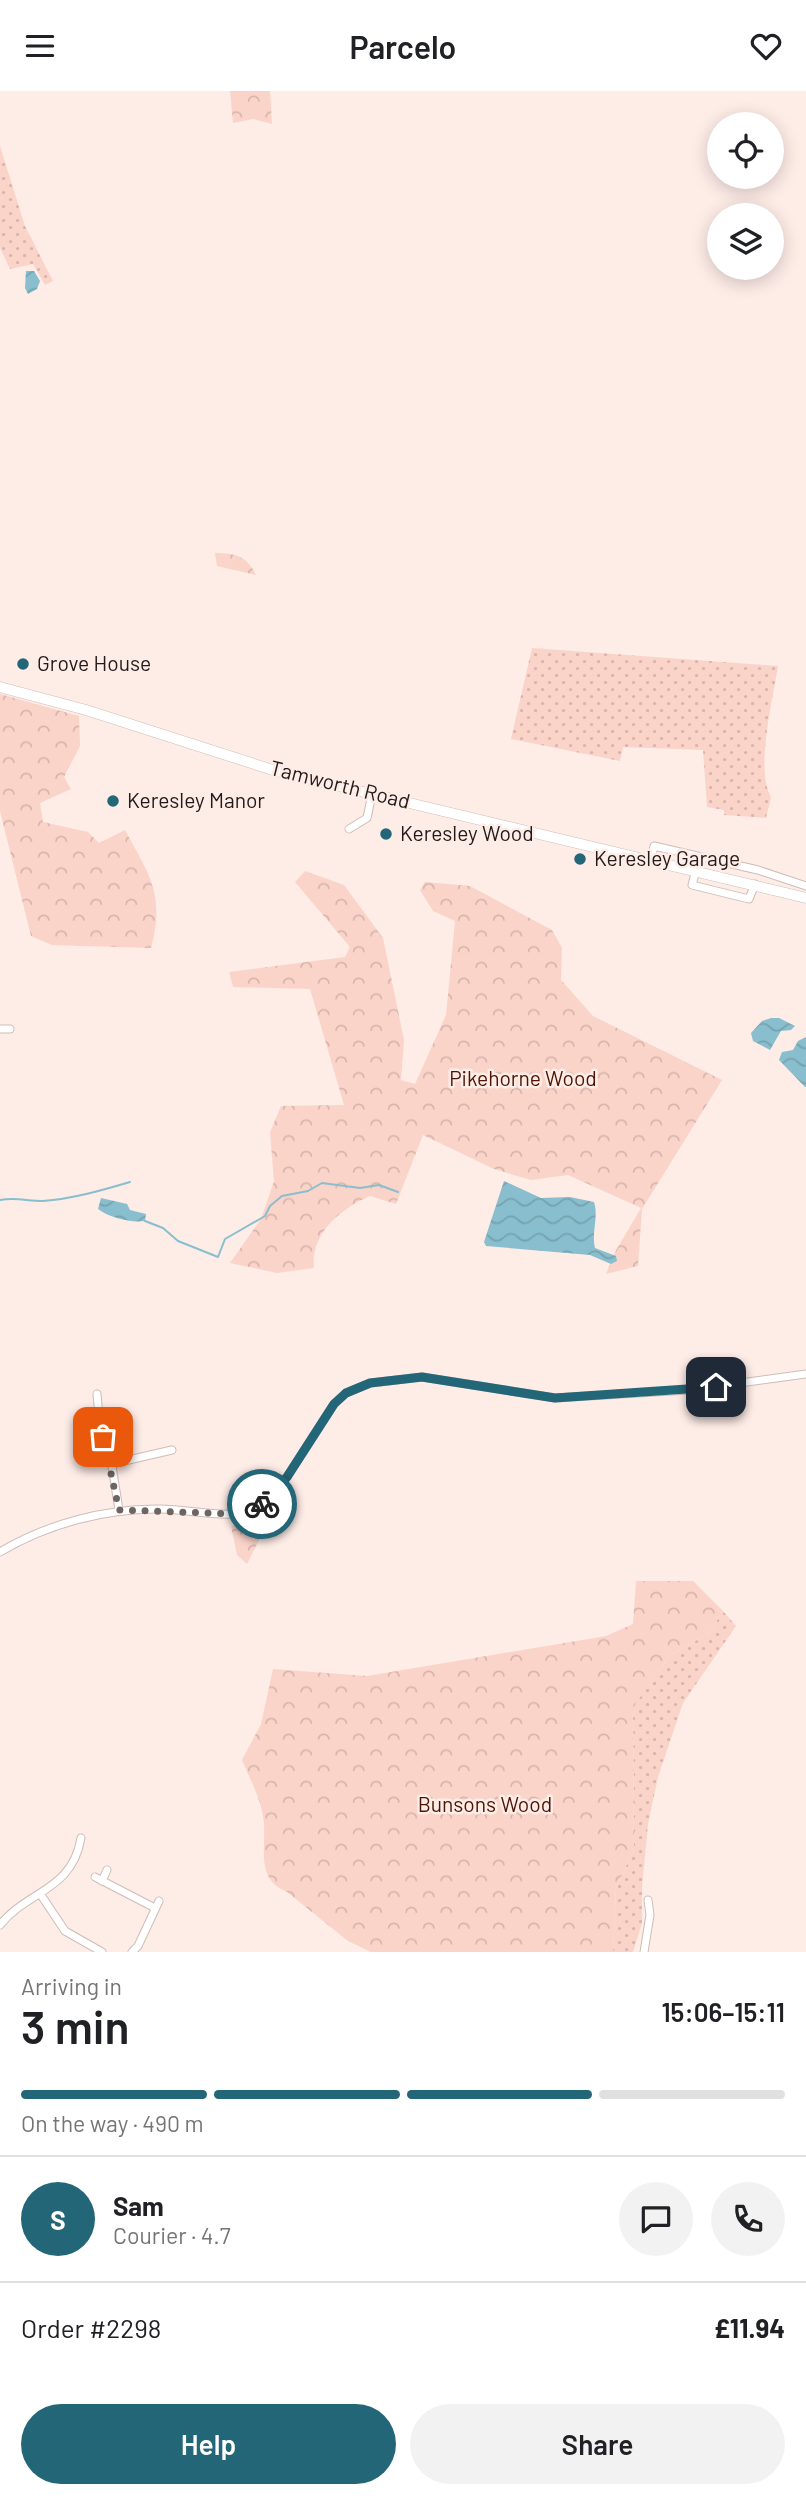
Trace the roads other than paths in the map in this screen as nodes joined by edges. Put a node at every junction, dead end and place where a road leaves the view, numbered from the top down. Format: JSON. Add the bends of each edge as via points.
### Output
{"nodes":[{"id":1,"x":0,"y":687,"type":"edge"},
{"id":2,"x":372,"y":794,"type":"junction"},
{"id":3,"x":349,"y":829,"type":"dead end"},
{"id":4,"x":650,"y":859,"type":"junction"},
{"id":5,"x":696,"y":870,"type":"junction"},
{"id":6,"x":755,"y":884,"type":"junction"},
{"id":7,"x":806,"y":886,"type":"edge"},
{"id":8,"x":806,"y":898,"type":"edge"},
{"id":9,"x":0,"y":1029,"type":"edge"},
{"id":10,"x":10,"y":1029,"type":"dead end"},
{"id":11,"x":806,"y":1374,"type":"edge"},
{"id":12,"x":97,"y":1394,"type":"dead end"},
{"id":13,"x":172,"y":1450,"type":"dead end"},
{"id":14,"x":111,"y":1464,"type":"junction"},
{"id":15,"x":119,"y":1510,"type":"junction"},
{"id":16,"x":0,"y":1552,"type":"edge"},
{"id":17,"x":81,"y":1838,"type":"dead end"},
{"id":18,"x":107,"y":1870,"type":"dead end"},
{"id":19,"x":41,"y":1895,"type":"junction"},
{"id":20,"x":648,"y":1900,"type":"dead end"},
{"id":21,"x":0,"y":1925,"type":"edge"},
{"id":22,"x":102,"y":1952,"type":"edge"},
{"id":23,"x":132,"y":1952,"type":"edge"},
{"id":24,"x":644,"y":1952,"type":"edge"}],
"edges":[{"from":1,"to":2,"type":"main road","name":"Tamworth Road","via":[[276,771]]},
{"from":2,"to":3,"type":"street","via":[[367,818]]},
{"from":2,"to":4,"type":"main road","name":"Tamworth Road"},
{"from":4,"to":5,"type":"main road","name":"Tamworth Road"},
{"from":4,"to":7,"type":"street","via":[[654,846]]},
{"from":5,"to":6,"type":"main road","name":"Tamworth Road"},
{"from":5,"to":6,"type":"street","via":[[692,885],[748,899]]},
{"from":6,"to":8,"type":"main road","name":"Tamworth Road"},
{"from":9,"to":10,"type":"street"},
{"from":11,"to":15,"type":"street","via":[[688,1390],[555,1398],[422,1377],[370,1383],[334,1404],[287,1477],[252,1512],[212,1515]]},
{"from":12,"to":14,"type":"street","via":[[100,1429]]},
{"from":13,"to":14,"type":"street"},
{"from":14,"to":15,"type":"street"},
{"from":15,"to":16,"type":"street","via":[[97,1514]]},
{"from":17,"to":19,"type":"street","via":[[73,1864]]},
{"from":18,"to":23,"type":"street","via":[[98,1879],[157,1905]]},
{"from":19,"to":21,"type":"street","via":[[13,1911]]},
{"from":19,"to":22,"type":"street","via":[[65,1931]]},
{"from":20,"to":24,"type":"street"}]}
